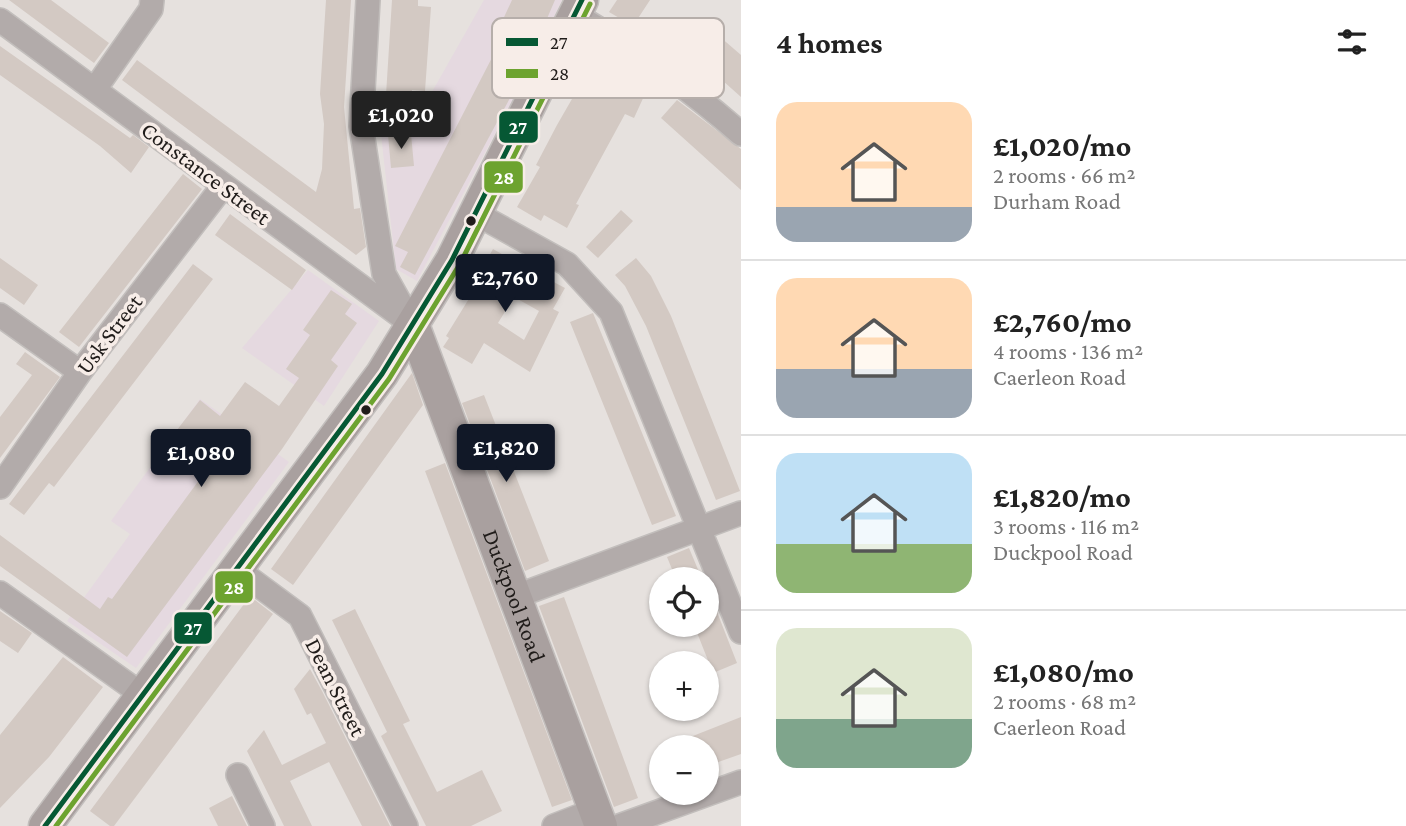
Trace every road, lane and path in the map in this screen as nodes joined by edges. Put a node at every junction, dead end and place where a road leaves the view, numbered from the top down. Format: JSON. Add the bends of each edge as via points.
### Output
{"nodes":[{"id":1,"x":152,"y":0,"type":"edge"},
{"id":2,"x":368,"y":0,"type":"edge"},
{"id":3,"x":579,"y":7,"type":"edge"},
{"id":4,"x":593,"y":18,"type":"edge"},
{"id":5,"x":0,"y":20,"type":"edge"},
{"id":6,"x":95,"y":89,"type":"junction"},
{"id":7,"x":533,"y":98,"type":"edge"},
{"id":8,"x":700,"y":98,"type":"edge"},
{"id":9,"x":741,"y":134,"type":"edge"},
{"id":10,"x":222,"y":186,"type":"junction"},
{"id":11,"x":475,"y":213,"type":"junction"},
{"id":12,"x":0,"y":315,"type":"edge"},
{"id":13,"x":413,"y":325,"type":"junction"},
{"id":14,"x":79,"y":372,"type":"junction"},
{"id":15,"x":0,"y":486,"type":"edge"},
{"id":16,"x":741,"y":513,"type":"edge"},
{"id":17,"x":699,"y":527,"type":"junction"},
{"id":18,"x":238,"y":570,"type":"junction"},
{"id":19,"x":0,"y":593,"type":"edge"},
{"id":20,"x":517,"y":596,"type":"junction"},
{"id":21,"x":741,"y":632,"type":"edge"},
{"id":22,"x":144,"y":696,"type":"junction"},
{"id":23,"x":238,"y":775,"type":"dead end"},
{"id":24,"x":741,"y":782,"type":"edge"},
{"id":25,"x":605,"y":821,"type":"edge"},
{"id":26,"x":45,"y":826,"type":"edge"},
{"id":27,"x":263,"y":826,"type":"edge"},
{"id":28,"x":406,"y":826,"type":"edge"},
{"id":29,"x":554,"y":826,"type":"edge"}],
"edges":[{"from":1,"to":6,"type":"street","via":[[151,9]]},
{"from":2,"to":13,"type":"street","via":[[361,126],[384,274]]},
{"from":3,"to":4,"type":"street"},
{"from":5,"to":6,"type":"street","name":"Constance Street"},
{"from":6,"to":10,"type":"street","name":"Constance Street"},
{"from":7,"to":11,"type":"main road"},
{"from":8,"to":9,"type":"street"},
{"from":10,"to":13,"type":"street","name":"Constance Street"},
{"from":10,"to":14,"type":"street","name":"Usk Street"},
{"from":11,"to":13,"type":"main road"},
{"from":11,"to":17,"type":"street","via":[[567,264],[611,312]]},
{"from":12,"to":14,"type":"street"},
{"from":13,"to":18,"type":"main road"},
{"from":13,"to":20,"type":"main road","name":"Duckpool Road"},
{"from":14,"to":15,"type":"street","name":"Usk Street"},
{"from":16,"to":17,"type":"street"},
{"from":17,"to":20,"type":"street"},
{"from":17,"to":21,"type":"street"},
{"from":18,"to":22,"type":"main road"},
{"from":18,"to":28,"type":"street","name":"Dean Street","via":[[300,616]]},
{"from":19,"to":22,"type":"street"},
{"from":20,"to":25,"type":"main road","name":"Duckpool Road"},
{"from":22,"to":26,"type":"main road"},
{"from":23,"to":27,"type":"street"},
{"from":24,"to":25,"type":"street"},
{"from":25,"to":29,"type":"street"}]}
